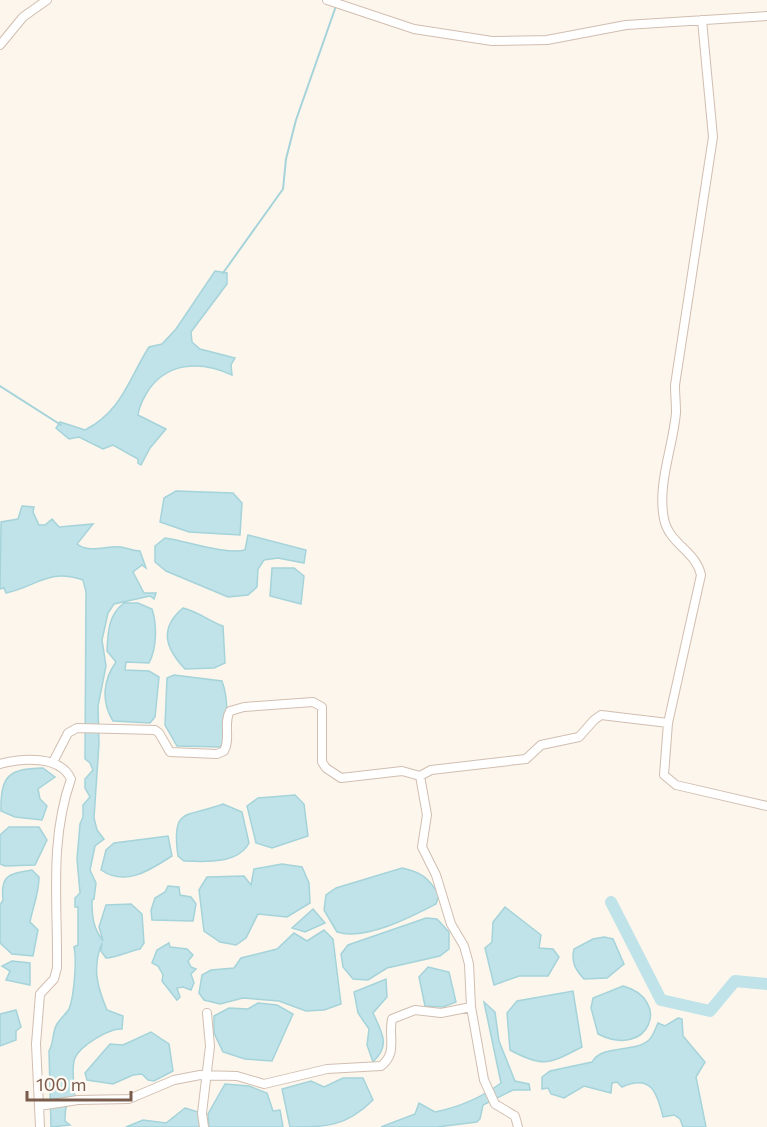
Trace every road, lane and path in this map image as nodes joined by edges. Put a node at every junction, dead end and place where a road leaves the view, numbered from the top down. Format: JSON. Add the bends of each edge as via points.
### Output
{"nodes":[{"id":1,"x":47,"y":0,"type":"edge"},
{"id":2,"x":334,"y":2,"type":"edge"},
{"id":3,"x":767,"y":16,"type":"edge"},
{"id":4,"x":702,"y":20,"type":"junction"},
{"id":5,"x":0,"y":45,"type":"edge"},
{"id":6,"x":668,"y":723,"type":"junction"},
{"id":7,"x":53,"y":762,"type":"junction"},
{"id":8,"x":0,"y":764,"type":"edge"},
{"id":9,"x":420,"y":776,"type":"junction"},
{"id":10,"x":767,"y":806,"type":"edge"},
{"id":11,"x":471,"y":1007,"type":"junction"},
{"id":12,"x":207,"y":1013,"type":"dead end"},
{"id":13,"x":209,"y":1074,"type":"junction"},
{"id":14,"x":39,"y":1106,"type":"junction"},
{"id":15,"x":40,"y":1127,"type":"edge"},
{"id":16,"x":204,"y":1127,"type":"edge"},
{"id":17,"x":518,"y":1127,"type":"edge"}],
"edges":[{"from":1,"to":5,"type":"street","via":[[23,17]]},
{"from":2,"to":4,"type":"street","via":[[414,29],[492,41],[547,40],[626,25]]},
{"from":3,"to":4,"type":"street"},
{"from":4,"to":6,"type":"street","via":[[713,136],[678,363],[676,412],[662,504],[671,536],[699,565],[701,575]]},
{"from":6,"to":9,"type":"street","via":[[602,716],[579,737],[541,745],[526,759],[431,770]]},
{"from":6,"to":10,"type":"street","via":[[663,765],[669,781]]},
{"from":7,"to":8,"type":"street"},
{"from":7,"to":9,"type":"street","via":[[68,733],[83,726],[155,730],[170,752],[218,754],[227,745],[230,711],[313,702],[322,707],[322,762],[334,775],[349,779],[402,771]]},
{"from":7,"to":14,"type":"street","via":[[71,780],[55,857],[57,968],[54,980],[40,994],[36,1044]]},
{"from":9,"to":11,"type":"street","via":[[427,815],[422,847],[436,875],[451,924],[464,946]]},
{"from":11,"to":13,"type":"street","via":[[441,1013],[415,1010],[392,1019],[392,1051],[381,1066],[327,1069],[264,1084],[237,1076]]},
{"from":11,"to":17,"type":"street","via":[[487,1089],[499,1108],[515,1116]]},
{"from":12,"to":13,"type":"street"},
{"from":13,"to":14,"type":"street","via":[[174,1080],[129,1099]]},
{"from":13,"to":16,"type":"street","via":[[202,1113]]},
{"from":14,"to":15,"type":"street"}]}
